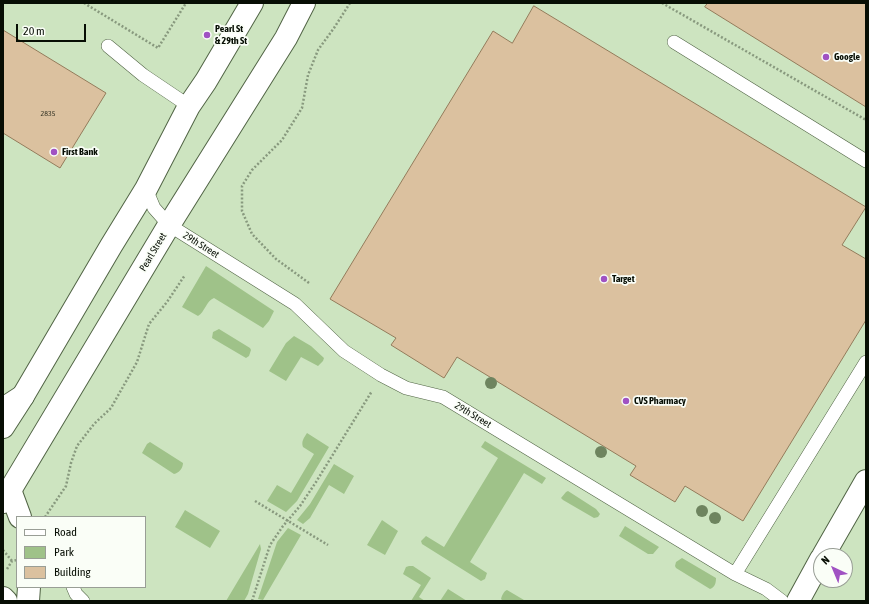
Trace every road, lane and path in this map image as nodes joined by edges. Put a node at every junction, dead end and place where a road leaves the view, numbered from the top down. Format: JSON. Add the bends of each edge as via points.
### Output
{"nodes":[{"id":1,"x":84,"y":3,"type":"edge"},
{"id":2,"x":186,"y":3,"type":"edge"},
{"id":3,"x":252,"y":3,"type":"edge"},
{"id":4,"x":304,"y":3,"type":"edge"},
{"id":5,"x":350,"y":3,"type":"edge"},
{"id":6,"x":662,"y":3,"type":"edge"},
{"id":7,"x":674,"y":42,"type":"dead end"},
{"id":8,"x":108,"y":46,"type":"dead end"},
{"id":9,"x":189,"y":106,"type":"junction"},
{"id":10,"x":866,"y":120,"type":"edge"},
{"id":11,"x":866,"y":161,"type":"edge"},
{"id":12,"x":146,"y":188,"type":"junction"},
{"id":13,"x":169,"y":225,"type":"junction"},
{"id":14,"x":185,"y":275,"type":"dead end"},
{"id":15,"x":309,"y":283,"type":"dead end"},
{"id":16,"x":866,"y":362,"type":"edge"},
{"id":17,"x":382,"y":375,"type":"junction"},
{"id":18,"x":23,"y":396,"type":"junction"},
{"id":19,"x":3,"y":409,"type":"edge"},
{"id":20,"x":3,"y":427,"type":"edge"},
{"id":21,"x":866,"y":481,"type":"edge"},
{"id":22,"x":6,"y":496,"type":"edge"},
{"id":23,"x":255,"y":501,"type":"dead end"},
{"id":24,"x":19,"y":516,"type":"edge"},
{"id":25,"x":46,"y":516,"type":"edge"},
{"id":26,"x":288,"y":521,"type":"junction"},
{"id":27,"x":328,"y":545,"type":"dead end"},
{"id":28,"x":828,"y":548,"type":"edge"},
{"id":29,"x":3,"y":550,"type":"edge"},
{"id":30,"x":16,"y":560,"type":"edge"},
{"id":31,"x":12,"y":561,"type":"junction"},
{"id":32,"x":7,"y":569,"type":"dead end"},
{"id":33,"x":735,"y":574,"type":"junction"},
{"id":34,"x":813,"y":574,"type":"edge"},
{"id":35,"x":28,"y":588,"type":"edge"},
{"id":36,"x":73,"y":588,"type":"edge"},
{"id":37,"x":3,"y":598,"type":"edge"},
{"id":38,"x":6,"y":601,"type":"edge"},
{"id":39,"x":28,"y":601,"type":"edge"},
{"id":40,"x":83,"y":601,"type":"edge"},
{"id":41,"x":252,"y":601,"type":"edge"},
{"id":42,"x":782,"y":601,"type":"edge"},
{"id":43,"x":798,"y":601,"type":"edge"}],
"edges":[{"from":1,"to":2,"type":"path","via":[[158,48]]},
{"from":3,"to":9,"type":"main road"},
{"from":4,"to":13,"type":"main road","name":"Pearl Street","via":[[286,38]]},
{"from":5,"to":15,"type":"path","via":[[318,50],[308,76],[302,108],[282,140],[252,170],[242,186],[242,211],[252,234],[276,260]]},
{"from":6,"to":10,"type":"path"},
{"from":7,"to":11,"type":"lane"},
{"from":8,"to":9,"type":"lane","via":[[143,75]]},
{"from":9,"to":12,"type":"main road"},
{"from":12,"to":13,"type":"lane","name":"29th Street","via":[[154,208]]},
{"from":12,"to":18,"type":"main road"},
{"from":13,"to":17,"type":"lane","name":"29th Street","via":[[295,304],[344,351]]},
{"from":13,"to":22,"type":"main road","name":"Pearl Street"},
{"from":14,"to":25,"type":"path","via":[[149,324],[137,362],[111,408],[94,424],[77,446],[66,486]]},
{"from":16,"to":33,"type":"lane"},
{"from":17,"to":26,"type":"path","via":[[316,482]]},
{"from":17,"to":33,"type":"lane","name":"29th Street","via":[[406,388],[442,397]]},
{"from":18,"to":19,"type":"main road"},
{"from":18,"to":20,"type":"main road"},
{"from":21,"to":28,"type":"main road"},
{"from":22,"to":24,"type":"main road"},
{"from":23,"to":26,"type":"path"},
{"from":26,"to":27,"type":"path"},
{"from":26,"to":41,"type":"path","via":[[270,545]]},
{"from":29,"to":31,"type":"path"},
{"from":30,"to":31,"type":"path"},
{"from":31,"to":32,"type":"path"},
{"from":33,"to":42,"type":"lane","name":"29th Street","via":[[766,589]]},
{"from":34,"to":43,"type":"main road"},
{"from":35,"to":39,"type":"main road"},
{"from":36,"to":40,"type":"lane"},
{"from":37,"to":38,"type":"main road"}]}
